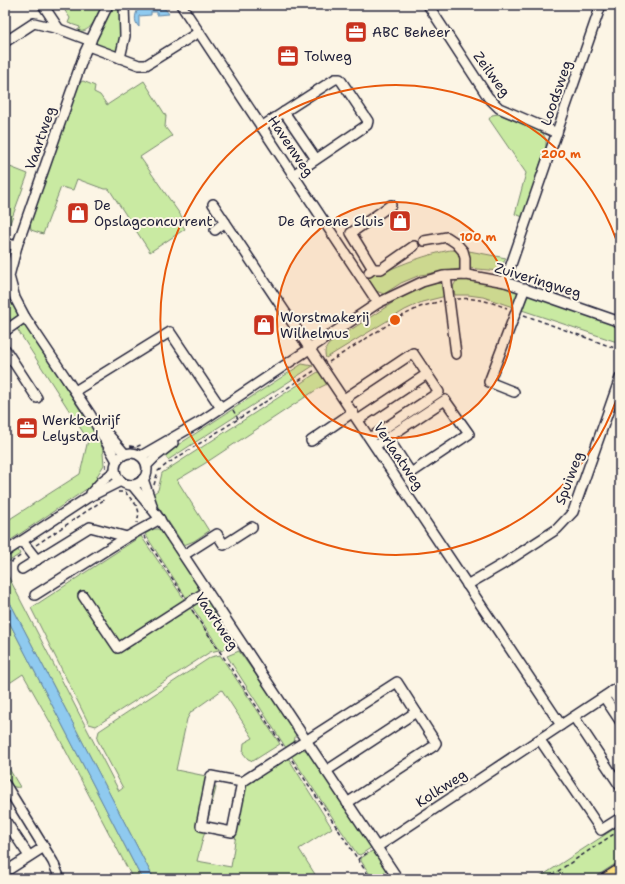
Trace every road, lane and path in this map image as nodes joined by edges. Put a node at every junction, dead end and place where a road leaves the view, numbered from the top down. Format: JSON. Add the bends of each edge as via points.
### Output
{"nodes":[{"id":1,"x":43,"y":5,"type":"edge"},
{"id":2,"x":108,"y":5,"type":"edge"},
{"id":3,"x":124,"y":5,"type":"edge"},
{"id":4,"x":181,"y":5,"type":"edge"},
{"id":5,"x":428,"y":5,"type":"edge"},
{"id":6,"x":602,"y":5,"type":"edge"},
{"id":7,"x":59,"y":29,"type":"junction"},
{"id":8,"x":199,"y":32,"type":"junction"},
{"id":9,"x":5,"y":42,"type":"edge"},
{"id":10,"x":89,"y":44,"type":"junction"},
{"id":11,"x":120,"y":58,"type":"junction"},
{"id":12,"x":284,"y":112,"type":"junction"},
{"id":13,"x":261,"y":127,"type":"junction"},
{"id":14,"x":557,"y":133,"type":"junction"},
{"id":15,"x":316,"y":159,"type":"junction"},
{"id":16,"x":293,"y":174,"type":"junction"},
{"id":17,"x":213,"y":204,"type":"dead end"},
{"id":18,"x":391,"y":205,"type":"dead end"},
{"id":19,"x":225,"y":222,"type":"junction"},
{"id":20,"x":214,"y":230,"type":"dead end"},
{"id":21,"x":424,"y":241,"type":"dead end"},
{"id":22,"x":5,"y":243,"type":"edge"},
{"id":23,"x":17,"y":246,"type":"junction"},
{"id":24,"x":414,"y":246,"type":"dead end"},
{"id":25,"x":373,"y":270,"type":"junction"},
{"id":26,"x":465,"y":275,"type":"junction"},
{"id":27,"x":446,"y":276,"type":"junction"},
{"id":28,"x":361,"y":278,"type":"junction"},
{"id":29,"x":505,"y":282,"type":"junction"},
{"id":30,"x":525,"y":288,"type":"junction"},
{"id":31,"x":449,"y":299,"type":"junction"},
{"id":32,"x":378,"y":303,"type":"junction"},
{"id":33,"x":516,"y":312,"type":"junction"},
{"id":34,"x":25,"y":317,"type":"junction"},
{"id":35,"x":620,"y":322,"type":"edge"},
{"id":36,"x":5,"y":331,"type":"edge"},
{"id":37,"x":310,"y":348,"type":"junction"},
{"id":38,"x":5,"y":349,"type":"edge"},
{"id":39,"x":620,"y":350,"type":"edge"},
{"id":40,"x":456,"y":354,"type":"dead end"},
{"id":41,"x":322,"y":366,"type":"junction"},
{"id":42,"x":427,"y":374,"type":"junction"},
{"id":43,"x":620,"y":378,"type":"edge"},
{"id":44,"x":74,"y":391,"type":"junction"},
{"id":45,"x":514,"y":392,"type":"dead end"},
{"id":46,"x":37,"y":398,"type":"dead end"},
{"id":47,"x":344,"y":399,"type":"junction"},
{"id":48,"x":231,"y":407,"type":"dead end"},
{"id":49,"x":221,"y":408,"type":"junction"},
{"id":50,"x":90,"y":414,"type":"junction"},
{"id":51,"x":355,"y":416,"type":"junction"},
{"id":52,"x":238,"y":419,"type":"junction"},
{"id":53,"x":200,"y":422,"type":"junction"},
{"id":54,"x":388,"y":438,"type":"junction"},
{"id":55,"x":311,"y":441,"type":"dead end"},
{"id":56,"x":373,"y":442,"type":"junction"},
{"id":57,"x":125,"y":454,"type":"junction"},
{"id":58,"x":141,"y":456,"type":"junction"},
{"id":59,"x":117,"y":461,"type":"junction"},
{"id":60,"x":147,"y":465,"type":"junction"},
{"id":61,"x":409,"y":470,"type":"junction"},
{"id":62,"x":115,"y":471,"type":"junction"},
{"id":63,"x":396,"y":478,"type":"junction"},
{"id":64,"x":143,"y":479,"type":"junction"},
{"id":65,"x":121,"y":481,"type":"junction"},
{"id":66,"x":132,"y":485,"type":"junction"},
{"id":67,"x":154,"y":488,"type":"dead end"},
{"id":68,"x":118,"y":492,"type":"dead end"},
{"id":69,"x":110,"y":496,"type":"dead end"},
{"id":70,"x":87,"y":498,"type":"junction"},
{"id":71,"x":158,"y":516,"type":"junction"},
{"id":72,"x":252,"y":527,"type":"dead end"},
{"id":73,"x":140,"y":530,"type":"junction"},
{"id":74,"x":127,"y":537,"type":"junction"},
{"id":75,"x":22,"y":541,"type":"junction"},
{"id":76,"x":6,"y":548,"type":"edge"},
{"id":77,"x":29,"y":550,"type":"junction"},
{"id":78,"x":184,"y":555,"type":"junction"},
{"id":79,"x":37,"y":560,"type":"junction"},
{"id":80,"x":5,"y":566,"type":"edge"},
{"id":81,"x":22,"y":570,"type":"dead end"},
{"id":82,"x":467,"y":585,"type":"junction"},
{"id":83,"x":207,"y":591,"type":"junction"},
{"id":84,"x":35,"y":595,"type":"dead end"},
{"id":85,"x":83,"y":596,"type":"dead end"},
{"id":86,"x":188,"y":603,"type":"junction"},
{"id":87,"x":620,"y":686,"type":"edge"},
{"id":88,"x":608,"y":694,"type":"junction"},
{"id":89,"x":620,"y":704,"type":"edge"},
{"id":90,"x":416,"y":712,"type":"junction"},
{"id":91,"x":574,"y":717,"type":"junction"},
{"id":92,"x":620,"y":721,"type":"edge"},
{"id":93,"x":561,"y":725,"type":"junction"},
{"id":94,"x":305,"y":740,"type":"junction"},
{"id":95,"x":540,"y":740,"type":"junction"},
{"id":96,"x":287,"y":752,"type":"junction"},
{"id":97,"x":326,"y":771,"type":"junction"},
{"id":98,"x":242,"y":782,"type":"junction"},
{"id":99,"x":5,"y":784,"type":"edge"},
{"id":100,"x":620,"y":786,"type":"edge"},
{"id":101,"x":8,"y":796,"type":"edge"},
{"id":102,"x":347,"y":803,"type":"junction"},
{"id":103,"x":620,"y":818,"type":"edge"},
{"id":104,"x":5,"y":820,"type":"edge"},
{"id":105,"x":620,"y":830,"type":"edge"},
{"id":106,"x":44,"y":847,"type":"junction"},
{"id":107,"x":377,"y":847,"type":"junction"},
{"id":108,"x":29,"y":856,"type":"junction"},
{"id":109,"x":358,"y":859,"type":"junction"},
{"id":110,"x":620,"y":870,"type":"edge"},
{"id":111,"x":5,"y":872,"type":"edge"},
{"id":112,"x":393,"y":877,"type":"edge"},
{"id":113,"x":60,"y":879,"type":"edge"},
{"id":114,"x":371,"y":879,"type":"edge"},
{"id":115,"x":546,"y":879,"type":"edge"},
{"id":116,"x":606,"y":879,"type":"edge"}],
"edges":[{"from":1,"to":7,"type":"street"},
{"from":2,"to":10,"type":"street","name":"Vaartweg"},
{"from":3,"to":11,"type":"street","via":[[126,36]]},
{"from":4,"to":8,"type":"street","name":"Havenweg"},
{"from":5,"to":14,"type":"street","name":"Zeilweg","via":[[488,97],[499,108]]},
{"from":6,"to":14,"type":"street","name":"Loodsweg"},
{"from":7,"to":9,"type":"street","via":[[34,23]]},
{"from":7,"to":10,"type":"street"},
{"from":8,"to":11,"type":"street","via":[[146,65]]},
{"from":8,"to":13,"type":"street","name":"Havenweg"},
{"from":10,"to":11,"type":"street"},
{"from":10,"to":23,"type":"street","name":"Vaartweg"},
{"from":12,"to":13,"type":"street"},
{"from":12,"to":15,"type":"street"},
{"from":12,"to":15,"type":"street","via":[[334,79],[340,79],[368,121],[367,125]]},
{"from":13,"to":16,"type":"street","name":"Havenweg"},
{"from":14,"to":29,"type":"street","name":"Loodsweg"},
{"from":15,"to":16,"type":"street"},
{"from":16,"to":28,"type":"street","name":"Havenweg"},
{"from":17,"to":19,"type":"street","name":"Verlaatweg"},
{"from":18,"to":25,"type":"street","via":[[351,233]]},
{"from":19,"to":20,"type":"street"},
{"from":19,"to":37,"type":"street","name":"Verlaatweg"},
{"from":21,"to":26,"type":"street","via":[[446,237],[456,242],[465,258]]},
{"from":22,"to":23,"type":"street"},
{"from":23,"to":34,"type":"street","name":"Vaartweg","via":[[9,276],[15,298]]},
{"from":24,"to":25,"type":"street","via":[[381,269]]},
{"from":25,"to":28,"type":"street"},
{"from":26,"to":27,"type":"street","name":"Zuiveringweg"},
{"from":26,"to":29,"type":"street","name":"Zuiveringweg"},
{"from":27,"to":31,"type":"street"},
{"from":27,"to":32,"type":"street","name":"Zuiveringweg","via":[[422,282]]},
{"from":28,"to":32,"type":"street","name":"Havenweg"},
{"from":29,"to":30,"type":"street","name":"Zuiveringweg"},
{"from":30,"to":33,"type":"street"},
{"from":30,"to":35,"type":"street","name":"Zuiveringweg"},
{"from":31,"to":33,"type":"path","via":[[484,300]]},
{"from":31,"to":40,"type":"street"},
{"from":31,"to":41,"type":"path","via":[[420,307],[400,317]]},
{"from":32,"to":37,"type":"street","name":"Zuiveringweg"},
{"from":33,"to":39,"type":"path"},
{"from":33,"to":45,"type":"street","via":[[488,382]]},
{"from":34,"to":36,"type":"street"},
{"from":34,"to":44,"type":"street","name":"Vaartweg"},
{"from":37,"to":41,"type":"street","name":"Verlaatweg"},
{"from":37,"to":49,"type":"street","name":"Zuiveringweg"},
{"from":38,"to":46,"type":"street"},
{"from":41,"to":47,"type":"street","name":"Verlaatweg"},
{"from":41,"to":52,"type":"path"},
{"from":42,"to":47,"type":"street","via":[[413,353]]},
{"from":42,"to":51,"type":"street"},
{"from":42,"to":56,"type":"street","via":[[439,392]]},
{"from":43,"to":82,"type":"street","name":"Spuiweg","via":[[573,512],[557,529]]},
{"from":44,"to":49,"type":"street","via":[[170,332]]},
{"from":44,"to":50,"type":"street","name":"Vaartweg"},
{"from":47,"to":51,"type":"street","name":"Verlaatweg"},
{"from":48,"to":52,"type":"path"},
{"from":49,"to":53,"type":"street","name":"Zuiveringweg"},
{"from":50,"to":57,"type":"street","name":"Vaartweg"},
{"from":50,"to":59,"type":"street","name":"Vaartweg"},
{"from":51,"to":55,"type":"street"},
{"from":51,"to":56,"type":"street","name":"Verlaatweg"},
{"from":52,"to":67,"type":"path","via":[[158,471]]},
{"from":53,"to":58,"type":"street","name":"Zuiveringweg"},
{"from":53,"to":60,"type":"street","name":"Zuiveringweg"},
{"from":54,"to":56,"type":"street"},
{"from":54,"to":61,"type":"street"},
{"from":54,"to":61,"type":"street","via":[[445,400],[468,434],[411,472]]},
{"from":56,"to":63,"type":"street","name":"Verlaatweg"},
{"from":57,"to":58,"type":"street"},
{"from":57,"to":59,"type":"street"},
{"from":58,"to":60,"type":"street"},
{"from":59,"to":62,"type":"street"},
{"from":60,"to":64,"type":"street","via":[[147,473]]},
{"from":61,"to":63,"type":"street"},
{"from":62,"to":65,"type":"street"},
{"from":62,"to":70,"type":"street"},
{"from":63,"to":82,"type":"street","name":"Verlaatweg"},
{"from":64,"to":66,"type":"street"},
{"from":64,"to":71,"type":"street","name":"Vaartweg"},
{"from":65,"to":66,"type":"street"},
{"from":65,"to":70,"type":"street"},
{"from":66,"to":71,"type":"street","name":"Vaartweg"},
{"from":68,"to":73,"type":"path","name":"Vaartweg","via":[[125,492],[134,502],[139,513],[137,525]]},
{"from":69,"to":77,"type":"path"},
{"from":70,"to":75,"type":"street"},
{"from":71,"to":73,"type":"street"},
{"from":71,"to":78,"type":"street","name":"Vaartweg"},
{"from":72,"to":78,"type":"street","via":[[224,545],[217,534]]},
{"from":73,"to":74,"type":"street"},
{"from":73,"to":86,"type":"path","name":"Vaartweg"},
{"from":74,"to":79,"type":"street","via":[[90,527]]},
{"from":74,"to":84,"type":"street"},
{"from":75,"to":76,"type":"street"},
{"from":75,"to":77,"type":"street"},
{"from":77,"to":79,"type":"street"},
{"from":77,"to":80,"type":"path"},
{"from":78,"to":83,"type":"street","name":"Vaartweg"},
{"from":79,"to":81,"type":"street"},
{"from":82,"to":93,"type":"street","name":"Verlaatweg"},
{"from":83,"to":86,"type":"street"},
{"from":83,"to":94,"type":"street","name":"Vaartweg"},
{"from":85,"to":86,"type":"street","via":[[118,648]]},
{"from":86,"to":96,"type":"path","name":"Vaartweg"},
{"from":87,"to":88,"type":"street","name":"Kolkweg"},
{"from":88,"to":89,"type":"street"},
{"from":88,"to":91,"type":"street","name":"Kolkweg"},
{"from":88,"to":92,"type":"street"},
{"from":90,"to":94,"type":"street","via":[[397,682]]},
{"from":90,"to":97,"type":"street"},
{"from":90,"to":102,"type":"street","via":[[436,743],[434,746]]},
{"from":91,"to":93,"type":"street","name":"Kolkweg"},
{"from":91,"to":100,"type":"street"},
{"from":93,"to":95,"type":"street","name":"Kolkweg"},
{"from":94,"to":96,"type":"street"},
{"from":94,"to":97,"type":"street","name":"Vaartweg"},
{"from":95,"to":103,"type":"street","via":[[601,830]]},
{"from":95,"to":107,"type":"street","name":"Kolkweg"},
{"from":96,"to":98,"type":"street"},
{"from":96,"to":109,"type":"path","name":"Vaartweg"},
{"from":97,"to":102,"type":"street","name":"Vaartweg"},
{"from":98,"to":98,"type":"street","via":[[232,832],[201,826],[211,776]]},
{"from":99,"to":101,"type":"street"},
{"from":101,"to":106,"type":"street"},
{"from":102,"to":107,"type":"street","name":"Vaartweg"},
{"from":104,"to":108,"type":"street"},
{"from":105,"to":115,"type":"path"},
{"from":106,"to":108,"type":"street"},
{"from":106,"to":113,"type":"street"},
{"from":107,"to":109,"type":"path"},
{"from":107,"to":112,"type":"street","name":"Vaartweg"},
{"from":108,"to":111,"type":"street"},
{"from":109,"to":114,"type":"path","name":"Vaartweg"},
{"from":110,"to":116,"type":"main road"}]}
